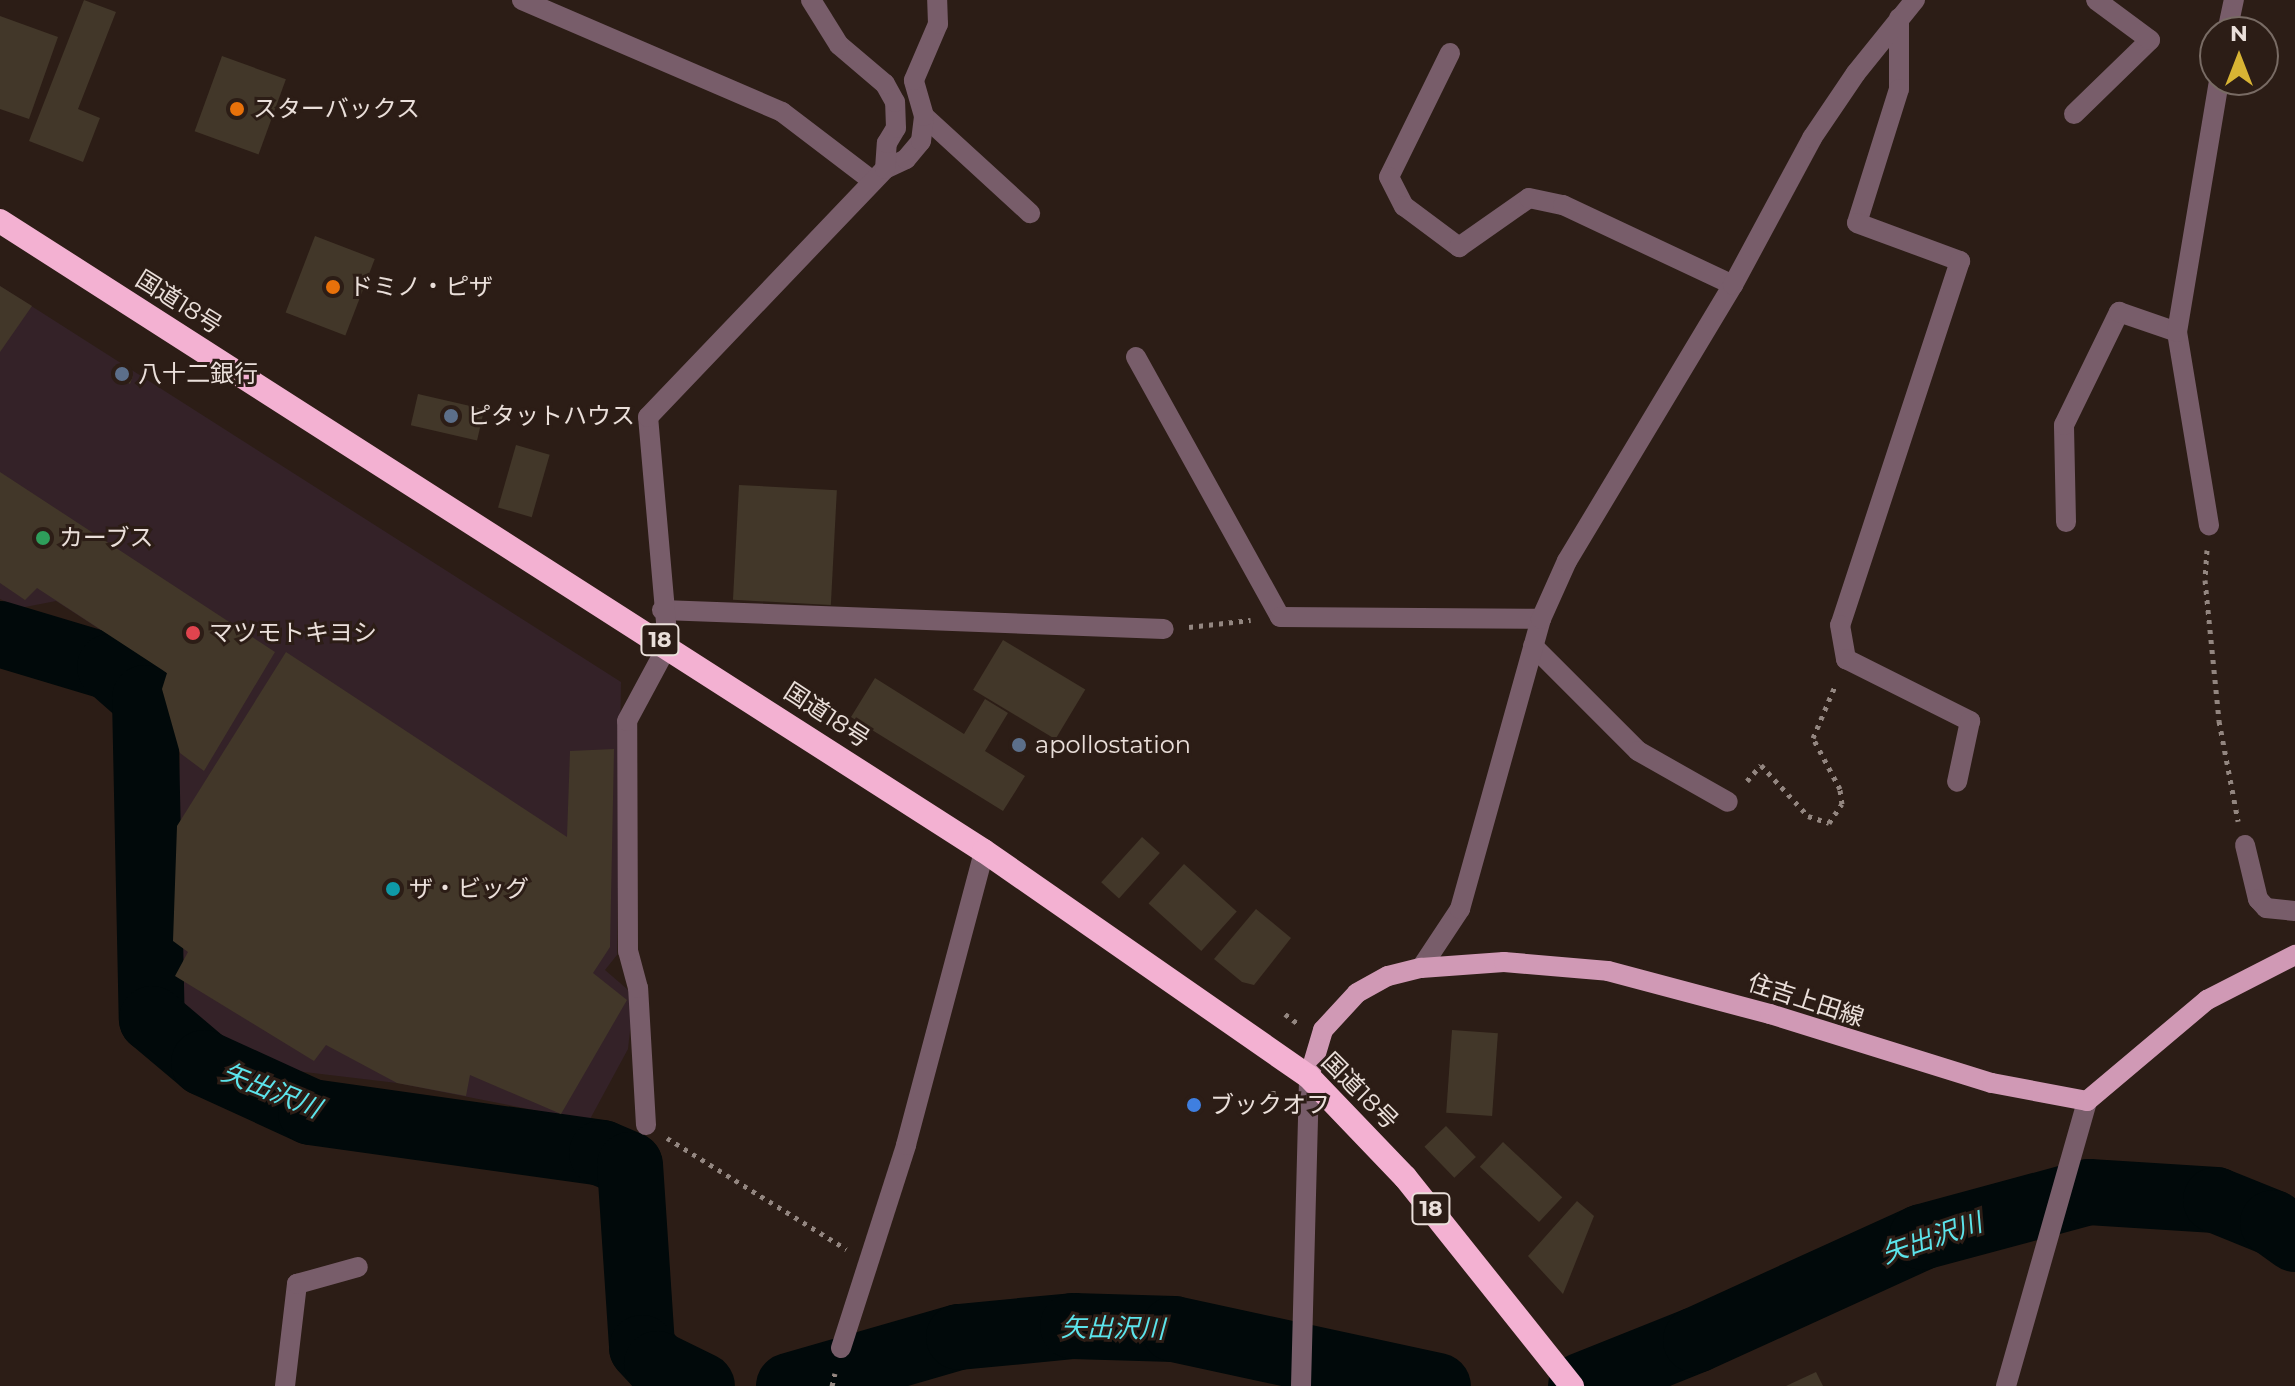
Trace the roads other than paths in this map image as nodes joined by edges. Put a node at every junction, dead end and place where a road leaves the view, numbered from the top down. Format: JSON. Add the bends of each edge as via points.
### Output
{"nodes":[{"id":1,"x":522,"y":0,"type":"edge"},
{"id":2,"x":811,"y":0,"type":"edge"},
{"id":3,"x":937,"y":0,"type":"edge"},
{"id":4,"x":1915,"y":0,"type":"edge"},
{"id":5,"x":2096,"y":0,"type":"edge"},
{"id":6,"x":1899,"y":18,"type":"junction"},
{"id":7,"x":1450,"y":53,"type":"dead end"},
{"id":8,"x":2216,"y":96,"type":"edge"},
{"id":9,"x":2074,"y":114,"type":"dead end"},
{"id":10,"x":924,"y":116,"type":"junction"},
{"id":11,"x":877,"y":174,"type":"junction"},
{"id":12,"x":1030,"y":213,"type":"dead end"},
{"id":13,"x":0,"y":221,"type":"edge"},
{"id":14,"x":1733,"y":285,"type":"junction"},
{"id":15,"x":2177,"y":332,"type":"junction"},
{"id":16,"x":1136,"y":357,"type":"dead end"},
{"id":17,"x":2066,"y":522,"type":"dead end"},
{"id":18,"x":2209,"y":525,"type":"road end"},
{"id":19,"x":662,"y":610,"type":"junction"},
{"id":20,"x":1541,"y":619,"type":"junction"},
{"id":21,"x":1164,"y":629,"type":"road end"},
{"id":22,"x":668,"y":645,"type":"junction"},
{"id":23,"x":1533,"y":646,"type":"junction"},
{"id":24,"x":1957,"y":782,"type":"dead end"},
{"id":25,"x":1728,"y":802,"type":"road end"},
{"id":26,"x":2245,"y":845,"type":"road end"},
{"id":27,"x":984,"y":851,"type":"junction"},
{"id":28,"x":2295,"y":911,"type":"edge"},
{"id":29,"x":2295,"y":955,"type":"edge"},
{"id":30,"x":1421,"y":968,"type":"junction"},
{"id":31,"x":1309,"y":1077,"type":"junction"},
{"id":32,"x":2087,"y":1101,"type":"junction"},
{"id":33,"x":646,"y":1125,"type":"road end"},
{"id":34,"x":358,"y":1267,"type":"dead end"},
{"id":35,"x":841,"y":1348,"type":"dead end"},
{"id":36,"x":285,"y":1386,"type":"edge"},
{"id":37,"x":1301,"y":1386,"type":"edge"},
{"id":38,"x":1572,"y":1386,"type":"edge"},
{"id":39,"x":2006,"y":1386,"type":"edge"}],
"edges":[{"from":1,"to":11,"type":"street","via":[[782,112]]},
{"from":2,"to":11,"type":"street","via":[[839,45],[885,84],[895,102],[896,128]]},
{"from":3,"to":10,"type":"street","via":[[938,24],[914,80]]},
{"from":4,"to":6,"type":"street"},
{"from":5,"to":9,"type":"street","via":[[2150,40]]},
{"from":6,"to":14,"type":"street","via":[[1812,138]]},
{"from":6,"to":24,"type":"street","via":[[1899,89],[1857,223],[1960,261],[1840,625],[1846,659],[1970,721]]},
{"from":7,"to":14,"type":"street","via":[[1389,177],[1404,206],[1459,247],[1529,198],[1563,205]]},
{"from":8,"to":15,"type":"street"},
{"from":10,"to":11,"type":"street","via":[[921,141],[906,159]]},
{"from":10,"to":12,"type":"street"},
{"from":11,"to":19,"type":"street","via":[[648,417]]},
{"from":13,"to":22,"type":"highway","name":"国道18号","number":"18"},
{"from":14,"to":20,"type":"street","via":[[1567,561]]},
{"from":15,"to":17,"type":"street","via":[[2119,312],[2064,425]]},
{"from":15,"to":18,"type":"street"},
{"from":16,"to":20,"type":"street","via":[[1280,617]]},
{"from":19,"to":21,"type":"street"},
{"from":19,"to":22,"type":"street"},
{"from":20,"to":23,"type":"street"},
{"from":22,"to":27,"type":"highway","name":"国道18号","number":"18"},
{"from":22,"to":33,"type":"street","via":[[627,721],[628,951],[638,988]]},
{"from":23,"to":25,"type":"street","via":[[1638,751]]},
{"from":23,"to":30,"type":"street","via":[[1460,909]]},
{"from":26,"to":28,"type":"street","via":[[2258,899],[2266,908]]},
{"from":27,"to":31,"type":"highway","name":"国道18号","number":"18"},
{"from":27,"to":35,"type":"street","via":[[906,1145]]},
{"from":29,"to":32,"type":"main road","via":[[2207,1000]]},
{"from":30,"to":31,"type":"main road","name":"住吉上田線","via":[[1388,976],[1357,993],[1323,1030]]},
{"from":30,"to":32,"type":"main road","name":"住吉上田線","via":[[1504,962],[1608,971],[1770,1014],[1992,1083]]},
{"from":31,"to":37,"type":"street"},
{"from":31,"to":38,"type":"highway","name":"国道18号","number":"18","via":[[1405,1177]]},
{"from":32,"to":39,"type":"street"},
{"from":34,"to":36,"type":"street","via":[[297,1284]]}]}
